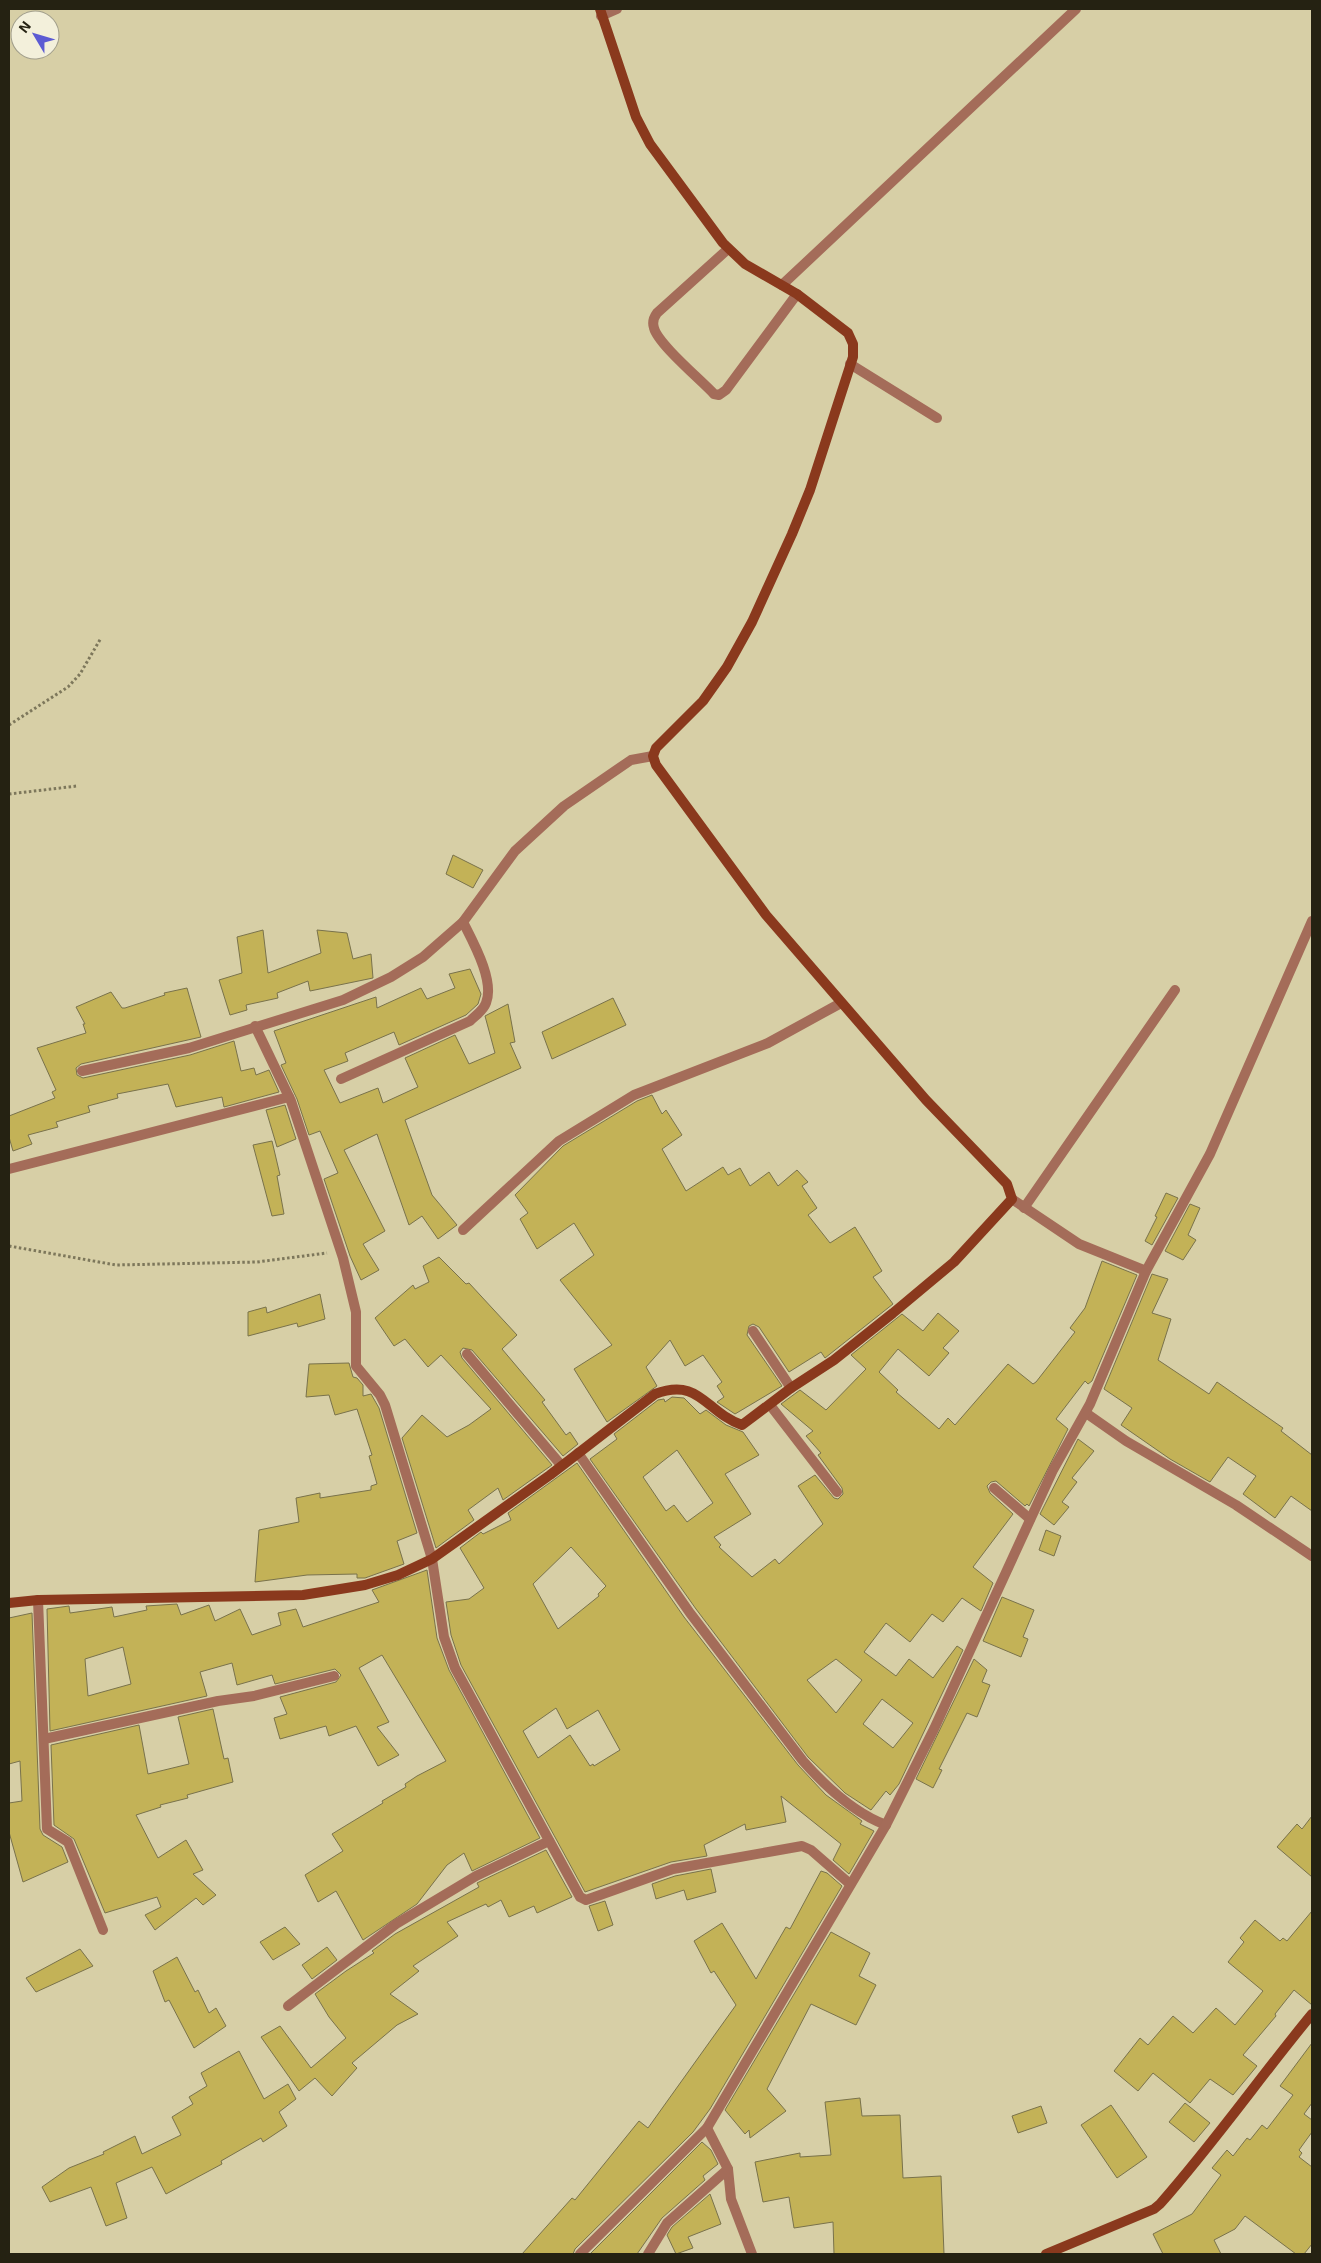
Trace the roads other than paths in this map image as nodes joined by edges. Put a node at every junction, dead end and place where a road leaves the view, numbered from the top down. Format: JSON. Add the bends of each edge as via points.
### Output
{"nodes":[{"id":1,"x":617,"y":9,"type":"edge"},
{"id":2,"x":1076,"y":9,"type":"edge"},
{"id":3,"x":601,"y":12,"type":"edge"},
{"id":4,"x":728,"y":248,"type":"junction"},
{"id":5,"x":782,"y":285,"type":"junction"},
{"id":6,"x":797,"y":294,"type":"junction"},
{"id":7,"x":850,"y":364,"type":"junction"},
{"id":8,"x":937,"y":418,"type":"dead end"},
{"id":9,"x":649,"y":757,"type":"junction"},
{"id":10,"x":1312,"y":921,"type":"edge"},
{"id":11,"x":463,"y":922,"type":"junction"},
{"id":12,"x":1175,"y":990,"type":"dead end"},
{"id":13,"x":841,"y":1003,"type":"junction"},
{"id":14,"x":255,"y":1026,"type":"junction"},
{"id":15,"x":82,"y":1071,"type":"dead end"},
{"id":16,"x":341,"y":1079,"type":"dead end"},
{"id":17,"x":289,"y":1097,"type":"junction"},
{"id":18,"x":9,"y":1170,"type":"edge"},
{"id":19,"x":1012,"y":1200,"type":"junction"},
{"id":20,"x":1024,"y":1208,"type":"junction"},
{"id":21,"x":463,"y":1230,"type":"dead end"},
{"id":22,"x":1146,"y":1271,"type":"junction"},
{"id":23,"x":753,"y":1331,"type":"dead end"},
{"id":24,"x":467,"y":1354,"type":"dead end"},
{"id":25,"x":791,"y":1388,"type":"junction"},
{"id":26,"x":770,"y":1405,"type":"junction"},
{"id":27,"x":1086,"y":1413,"type":"junction"},
{"id":28,"x":578,"y":1453,"type":"junction"},
{"id":29,"x":561,"y":1465,"type":"junction"},
{"id":30,"x":994,"y":1488,"type":"dead end"},
{"id":31,"x":837,"y":1492,"type":"dead end"},
{"id":32,"x":1030,"y":1519,"type":"junction"},
{"id":33,"x":1312,"y":1556,"type":"edge"},
{"id":34,"x":432,"y":1560,"type":"junction"},
{"id":35,"x":38,"y":1600,"type":"junction"},
{"id":36,"x":9,"y":1603,"type":"edge"},
{"id":37,"x":334,"y":1676,"type":"dead end"},
{"id":38,"x":44,"y":1739,"type":"junction"},
{"id":39,"x":886,"y":1825,"type":"junction"},
{"id":40,"x":549,"y":1841,"type":"junction"},
{"id":41,"x":850,"y":1884,"type":"junction"},
{"id":42,"x":103,"y":1930,"type":"dead end"},
{"id":43,"x":288,"y":2006,"type":"dead end"},
{"id":44,"x":1312,"y":2014,"type":"edge"},
{"id":45,"x":707,"y":2128,"type":"junction"},
{"id":46,"x":728,"y":2169,"type":"junction"},
{"id":47,"x":1061,"y":2252,"type":"edge"},
{"id":48,"x":580,"y":2254,"type":"edge"},
{"id":49,"x":648,"y":2254,"type":"edge"},
{"id":50,"x":752,"y":2254,"type":"edge"},
{"id":51,"x":1046,"y":2254,"type":"edge"}],
"edges":[{"from":1,"to":3,"type":"street"},
{"from":2,"to":5,"type":"street"},
{"from":3,"to":4,"type":"street","via":[[642,131]]},
{"from":4,"to":5,"type":"street","via":[[751,268]]},
{"from":4,"to":6,"type":"street","via":[[653,319],[654,328],[664,343],[714,394],[719,395],[726,390]]},
{"from":5,"to":6,"type":"street"},
{"from":6,"to":7,"type":"street","via":[[848,333],[854,344]]},
{"from":7,"to":8,"type":"street"},
{"from":7,"to":9,"type":"street","via":[[810,490],[752,622],[703,701]]},
{"from":9,"to":11,"type":"street","via":[[630,760],[606,775],[546,822],[515,851]]},
{"from":9,"to":13,"type":"street","via":[[766,915]]},
{"from":10,"to":22,"type":"street","via":[[1210,1154]]},
{"from":11,"to":14,"type":"street","via":[[423,957],[377,985],[329,1004]]},
{"from":11,"to":16,"type":"street","via":[[478,952],[489,992],[484,1008],[470,1020]]},
{"from":12,"to":20,"type":"street"},
{"from":13,"to":19,"type":"street","via":[[926,1100],[1007,1184]]},
{"from":13,"to":21,"type":"street","via":[[768,1043],[634,1095],[559,1141]]},
{"from":14,"to":15,"type":"street","via":[[189,1048]]},
{"from":14,"to":17,"type":"street"},
{"from":17,"to":18,"type":"street"},
{"from":17,"to":34,"type":"street","via":[[340,1251],[356,1312],[356,1366],[384,1405]]},
{"from":19,"to":20,"type":"street"},
{"from":19,"to":25,"type":"street","via":[[954,1262],[834,1360]]},
{"from":20,"to":22,"type":"street","via":[[1079,1244]]},
{"from":22,"to":27,"type":"street"},
{"from":23,"to":25,"type":"street"},
{"from":24,"to":29,"type":"street"},
{"from":25,"to":26,"type":"street"},
{"from":26,"to":28,"type":"street","via":[[742,1425],[726,1419],[688,1390],[671,1388],[655,1394]]},
{"from":26,"to":31,"type":"street"},
{"from":27,"to":32,"type":"street","via":[[1053,1470]]},
{"from":27,"to":33,"type":"street","via":[[1126,1442],[1236,1505]]},
{"from":28,"to":29,"type":"street"},
{"from":28,"to":39,"type":"street","via":[[690,1613],[803,1761],[865,1817]]},
{"from":29,"to":34,"type":"street"},
{"from":30,"to":32,"type":"street"},
{"from":32,"to":39,"type":"street","via":[[934,1729]]},
{"from":34,"to":35,"type":"street","via":[[365,1586],[303,1595]]},
{"from":34,"to":40,"type":"street","via":[[444,1637],[456,1668]]},
{"from":35,"to":36,"type":"street"},
{"from":35,"to":38,"type":"street"},
{"from":37,"to":38,"type":"street","via":[[254,1696]]},
{"from":38,"to":42,"type":"street","via":[[47,1829],[68,1842]]},
{"from":39,"to":41,"type":"street"},
{"from":40,"to":41,"type":"street","via":[[580,1897],[586,1900],[673,1869],[802,1846]]},
{"from":40,"to":43,"type":"street","via":[[476,1876],[396,1924]]},
{"from":41,"to":45,"type":"street"},
{"from":44,"to":47,"type":"street","via":[[1265,2070],[1197,2162],[1160,2204]]},
{"from":45,"to":46,"type":"street"},
{"from":45,"to":48,"type":"street"},
{"from":46,"to":49,"type":"street","via":[[667,2222]]},
{"from":46,"to":50,"type":"street","via":[[731,2199]]},
{"from":47,"to":51,"type":"street"}]}
